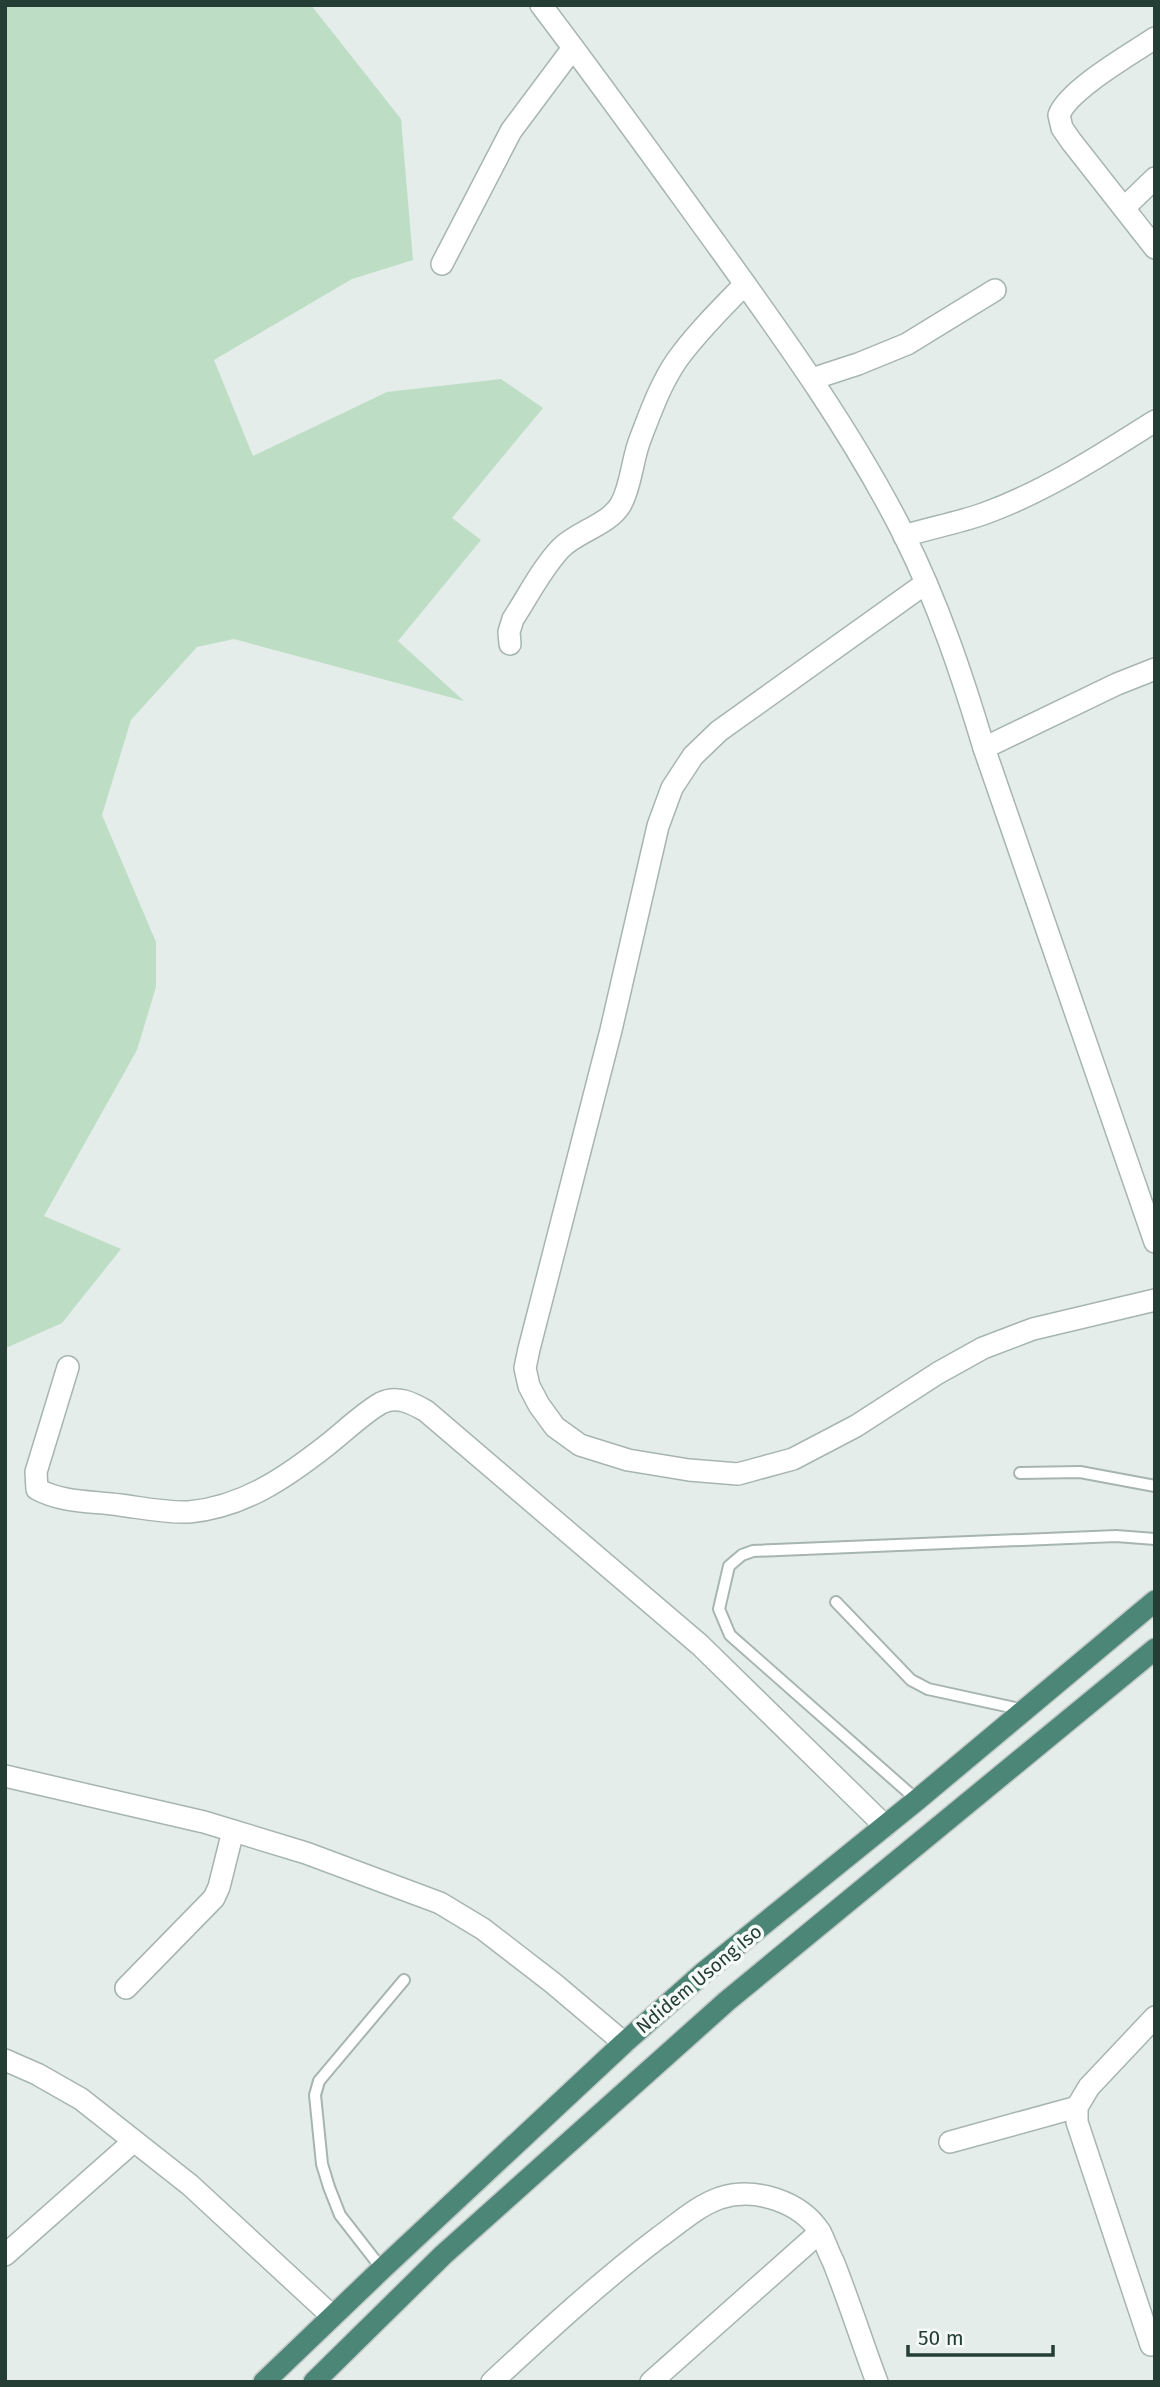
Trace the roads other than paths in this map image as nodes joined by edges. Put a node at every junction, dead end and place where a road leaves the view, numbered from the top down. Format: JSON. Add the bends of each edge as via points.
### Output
{"nodes":[{"id":1,"x":541,"y":5,"type":"edge"},
{"id":2,"x":1155,"y":38,"type":"edge"},
{"id":3,"x":573,"y":48,"type":"junction"},
{"id":4,"x":1155,"y":178,"type":"edge"},
{"id":5,"x":1124,"y":208,"type":"junction"},
{"id":6,"x":1155,"y":248,"type":"edge"},
{"id":7,"x":442,"y":264,"type":"dead end"},
{"id":8,"x":745,"y":284,"type":"junction"},
{"id":9,"x":996,"y":290,"type":"dead end"},
{"id":10,"x":812,"y":379,"type":"junction"},
{"id":11,"x":1155,"y":421,"type":"edge"},
{"id":12,"x":904,"y":536,"type":"junction"},
{"id":13,"x":926,"y":583,"type":"junction"},
{"id":14,"x":510,"y":644,"type":"dead end"},
{"id":15,"x":1155,"y":669,"type":"edge"},
{"id":16,"x":984,"y":748,"type":"junction"},
{"id":17,"x":1155,"y":1242,"type":"edge"},
{"id":18,"x":1155,"y":1300,"type":"edge"},
{"id":19,"x":68,"y":1367,"type":"dead end"},
{"id":20,"x":1020,"y":1473,"type":"dead end"},
{"id":21,"x":1155,"y":1486,"type":"edge"},
{"id":22,"x":1155,"y":1539,"type":"edge"},
{"id":23,"x":1155,"y":1601,"type":"edge"},
{"id":24,"x":836,"y":1602,"type":"dead end"},
{"id":25,"x":1155,"y":1649,"type":"edge"},
{"id":26,"x":1024,"y":1710,"type":"junction"},
{"id":27,"x":5,"y":1776,"type":"edge"},
{"id":28,"x":917,"y":1800,"type":"junction"},
{"id":29,"x":885,"y":1826,"type":"junction"},
{"id":30,"x":233,"y":1830,"type":"junction"},
{"id":31,"x":404,"y":1980,"type":"dead end"},
{"id":32,"x":126,"y":1988,"type":"dead end"},
{"id":33,"x":1155,"y":2017,"type":"edge"},
{"id":34,"x":624,"y":2043,"type":"junction"},
{"id":35,"x":5,"y":2060,"type":"edge"},
{"id":36,"x":1077,"y":2107,"type":"junction"},
{"id":37,"x":134,"y":2141,"type":"junction"},
{"id":38,"x":950,"y":2141,"type":"dead end"},
{"id":39,"x":820,"y":2232,"type":"junction"},
{"id":40,"x":5,"y":2255,"type":"edge"},
{"id":41,"x":382,"y":2269,"type":"junction"},
{"id":42,"x":332,"y":2316,"type":"junction"},
{"id":43,"x":1151,"y":2345,"type":"dead end"},
{"id":44,"x":264,"y":2382,"type":"edge"},
{"id":45,"x":314,"y":2382,"type":"edge"},
{"id":46,"x":492,"y":2382,"type":"edge"},
{"id":47,"x":651,"y":2382,"type":"edge"},
{"id":48,"x":877,"y":2382,"type":"edge"}],
"edges":[{"from":1,"to":3,"type":"street"},
{"from":2,"to":5,"type":"street","via":[[1085,86],[1059,115],[1062,128]]},
{"from":3,"to":7,"type":"street","via":[[511,131]]},
{"from":3,"to":8,"type":"street"},
{"from":4,"to":5,"type":"street"},
{"from":5,"to":6,"type":"street"},
{"from":8,"to":10,"type":"street"},
{"from":8,"to":14,"type":"street","via":[[694,337],[663,384],[635,451],[620,505],[559,550],[513,619]]},
{"from":9,"to":10,"type":"street","via":[[906,344]]},
{"from":10,"to":12,"type":"street","via":[[867,465]]},
{"from":11,"to":12,"type":"street","via":[[1034,491],[983,514]]},
{"from":12,"to":13,"type":"street"},
{"from":13,"to":16,"type":"street","via":[[959,666]]},
{"from":13,"to":18,"type":"street","via":[[719,731],[693,756],[673,788],[659,826],[524,1368],[529,1386],[555,1427],[580,1445],[628,1460],[738,1474],[793,1459],[983,1348],[1032,1329]]},
{"from":15,"to":16,"type":"street"},
{"from":16,"to":17,"type":"street"},
{"from":19,"to":29,"type":"street","via":[[36,1472],[37,1489],[52,1497],[146,1510],[188,1512],[254,1496],[382,1402],[398,1399],[426,1410],[700,1644]]},
{"from":20,"to":21,"type":"lane","via":[[1080,1472]]},
{"from":22,"to":28,"type":"lane","via":[[1115,1536],[753,1551],[729,1566],[719,1609],[730,1635]]},
{"from":23,"to":26,"type":"highway","name":"Ndidem Usong Iso"},
{"from":24,"to":26,"type":"lane","via":[[911,1680],[928,1689]]},
{"from":25,"to":45,"type":"highway","name":"Ndidem Usong Iso","via":[[727,2001],[443,2255]]},
{"from":26,"to":28,"type":"highway","name":"Ndidem Usong Iso"},
{"from":27,"to":30,"type":"street"},
{"from":28,"to":29,"type":"highway","name":"Ndidem Usong Iso"},
{"from":29,"to":34,"type":"highway","name":"Ndidem Usong Iso"},
{"from":30,"to":32,"type":"street","via":[[214,1898]]},
{"from":30,"to":34,"type":"street","via":[[440,1903],[483,1929]]},
{"from":31,"to":41,"type":"lane","via":[[319,2081],[315,2095],[329,2187],[340,2215]]},
{"from":33,"to":36,"type":"street","via":[[1089,2087]]},
{"from":34,"to":41,"type":"highway","name":"Ndidem Usong Iso"},
{"from":35,"to":37,"type":"street","via":[[81,2099]]},
{"from":36,"to":38,"type":"street"},
{"from":36,"to":43,"type":"street","via":[[1077,2122]]},
{"from":37,"to":40,"type":"street"},
{"from":37,"to":42,"type":"street","via":[[190,2185]]},
{"from":39,"to":46,"type":"street","via":[[792,2206],[770,2197],[746,2194],[702,2205],[616,2270]]},
{"from":39,"to":47,"type":"street"},
{"from":39,"to":48,"type":"street"},
{"from":41,"to":42,"type":"highway","name":"Ndidem Usong Iso"},
{"from":42,"to":44,"type":"highway","name":"Ndidem Usong Iso"}]}
